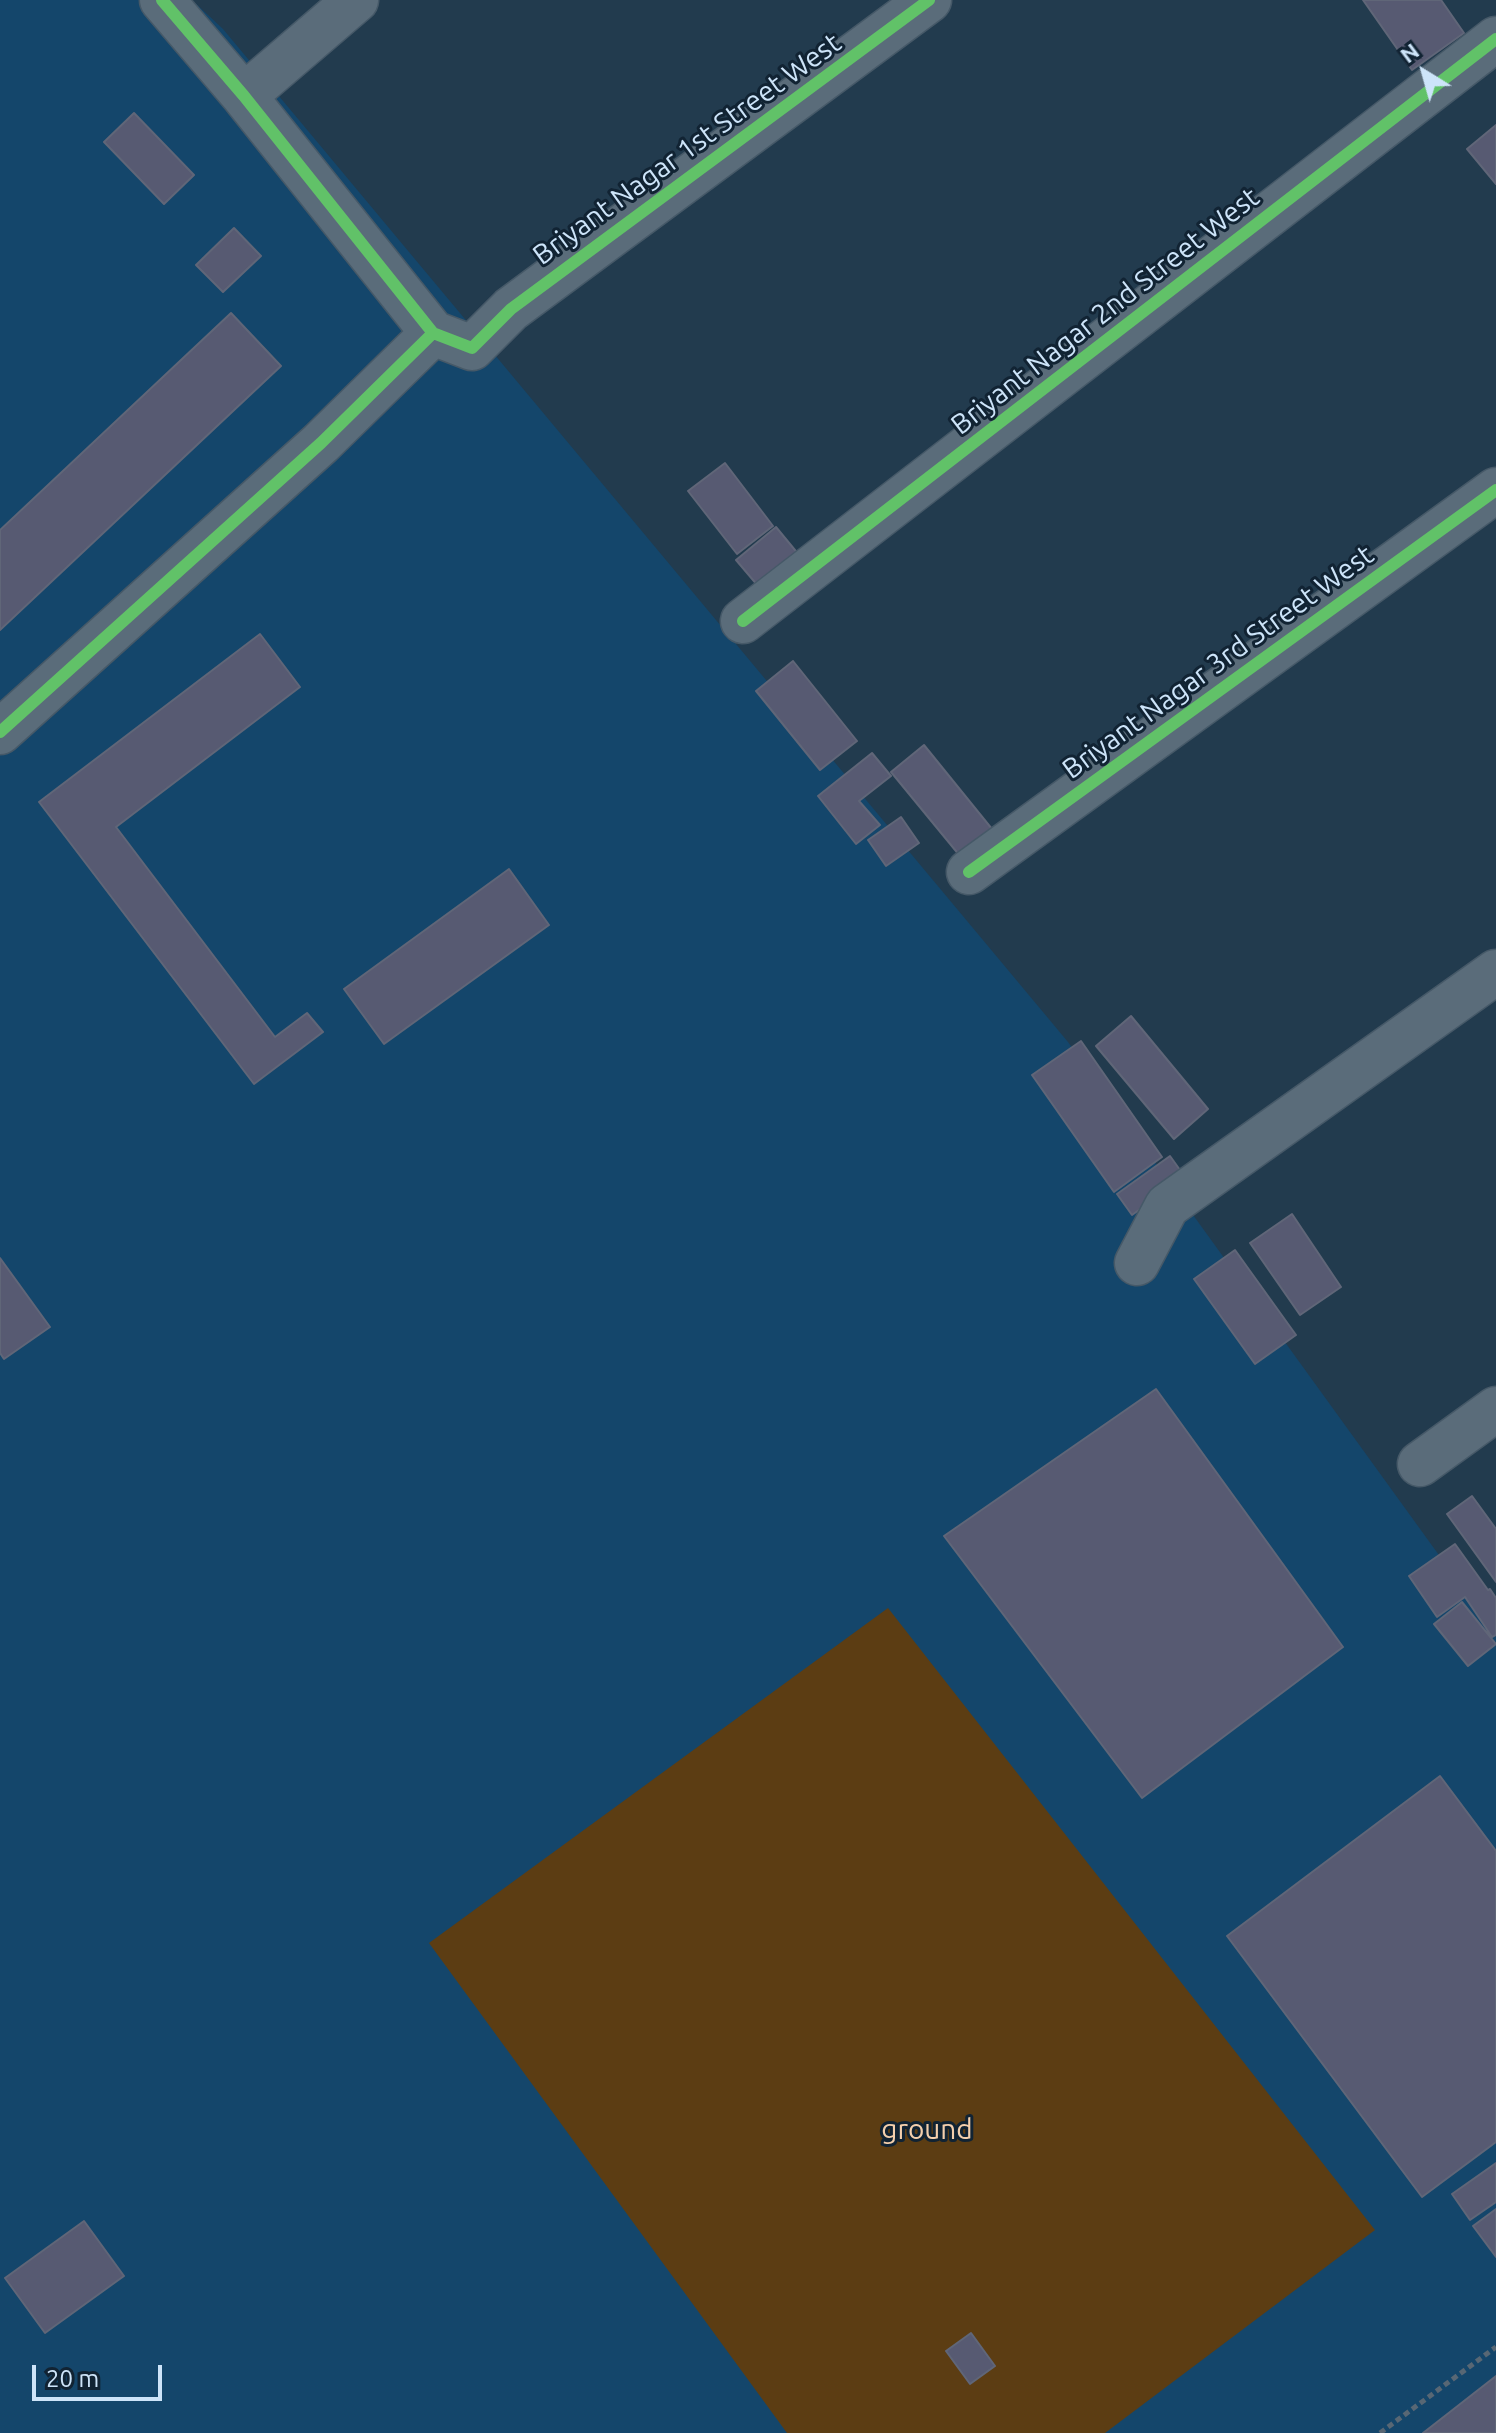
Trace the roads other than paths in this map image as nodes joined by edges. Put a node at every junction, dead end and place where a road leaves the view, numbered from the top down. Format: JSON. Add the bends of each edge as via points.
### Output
{"nodes":[{"id":1,"x":162,"y":0,"type":"edge"},
{"id":2,"x":356,"y":0,"type":"edge"},
{"id":3,"x":929,"y":0,"type":"edge"},
{"id":4,"x":1496,"y":39,"type":"edge"},
{"id":5,"x":244,"y":96,"type":"junction"},
{"id":6,"x":433,"y":333,"type":"junction"},
{"id":7,"x":1496,"y":490,"type":"edge"},
{"id":8,"x":743,"y":621,"type":"dead end"},
{"id":9,"x":0,"y":732,"type":"edge"},
{"id":10,"x":969,"y":872,"type":"dead end"},
{"id":11,"x":1496,"y":972,"type":"edge"},
{"id":12,"x":1137,"y":1263,"type":"dead end"},
{"id":13,"x":1496,"y":1409,"type":"edge"},
{"id":14,"x":1420,"y":1464,"type":"dead end"}],
"edges":[{"from":1,"to":5,"type":"street"},
{"from":2,"to":5,"type":"street"},
{"from":3,"to":6,"type":"street","name":"Briyant Nagar 1st Street West","via":[[511,309],[472,348]]},
{"from":4,"to":8,"type":"street","name":"Briyant Nagar 2nd Street West"},
{"from":5,"to":6,"type":"street"},
{"from":6,"to":9,"type":"street","via":[[321,443]]},
{"from":7,"to":10,"type":"street","name":"Briyant Nagar 3rd Street West"},
{"from":11,"to":12,"type":"street","via":[[1167,1206]]},
{"from":13,"to":14,"type":"street"}]}
